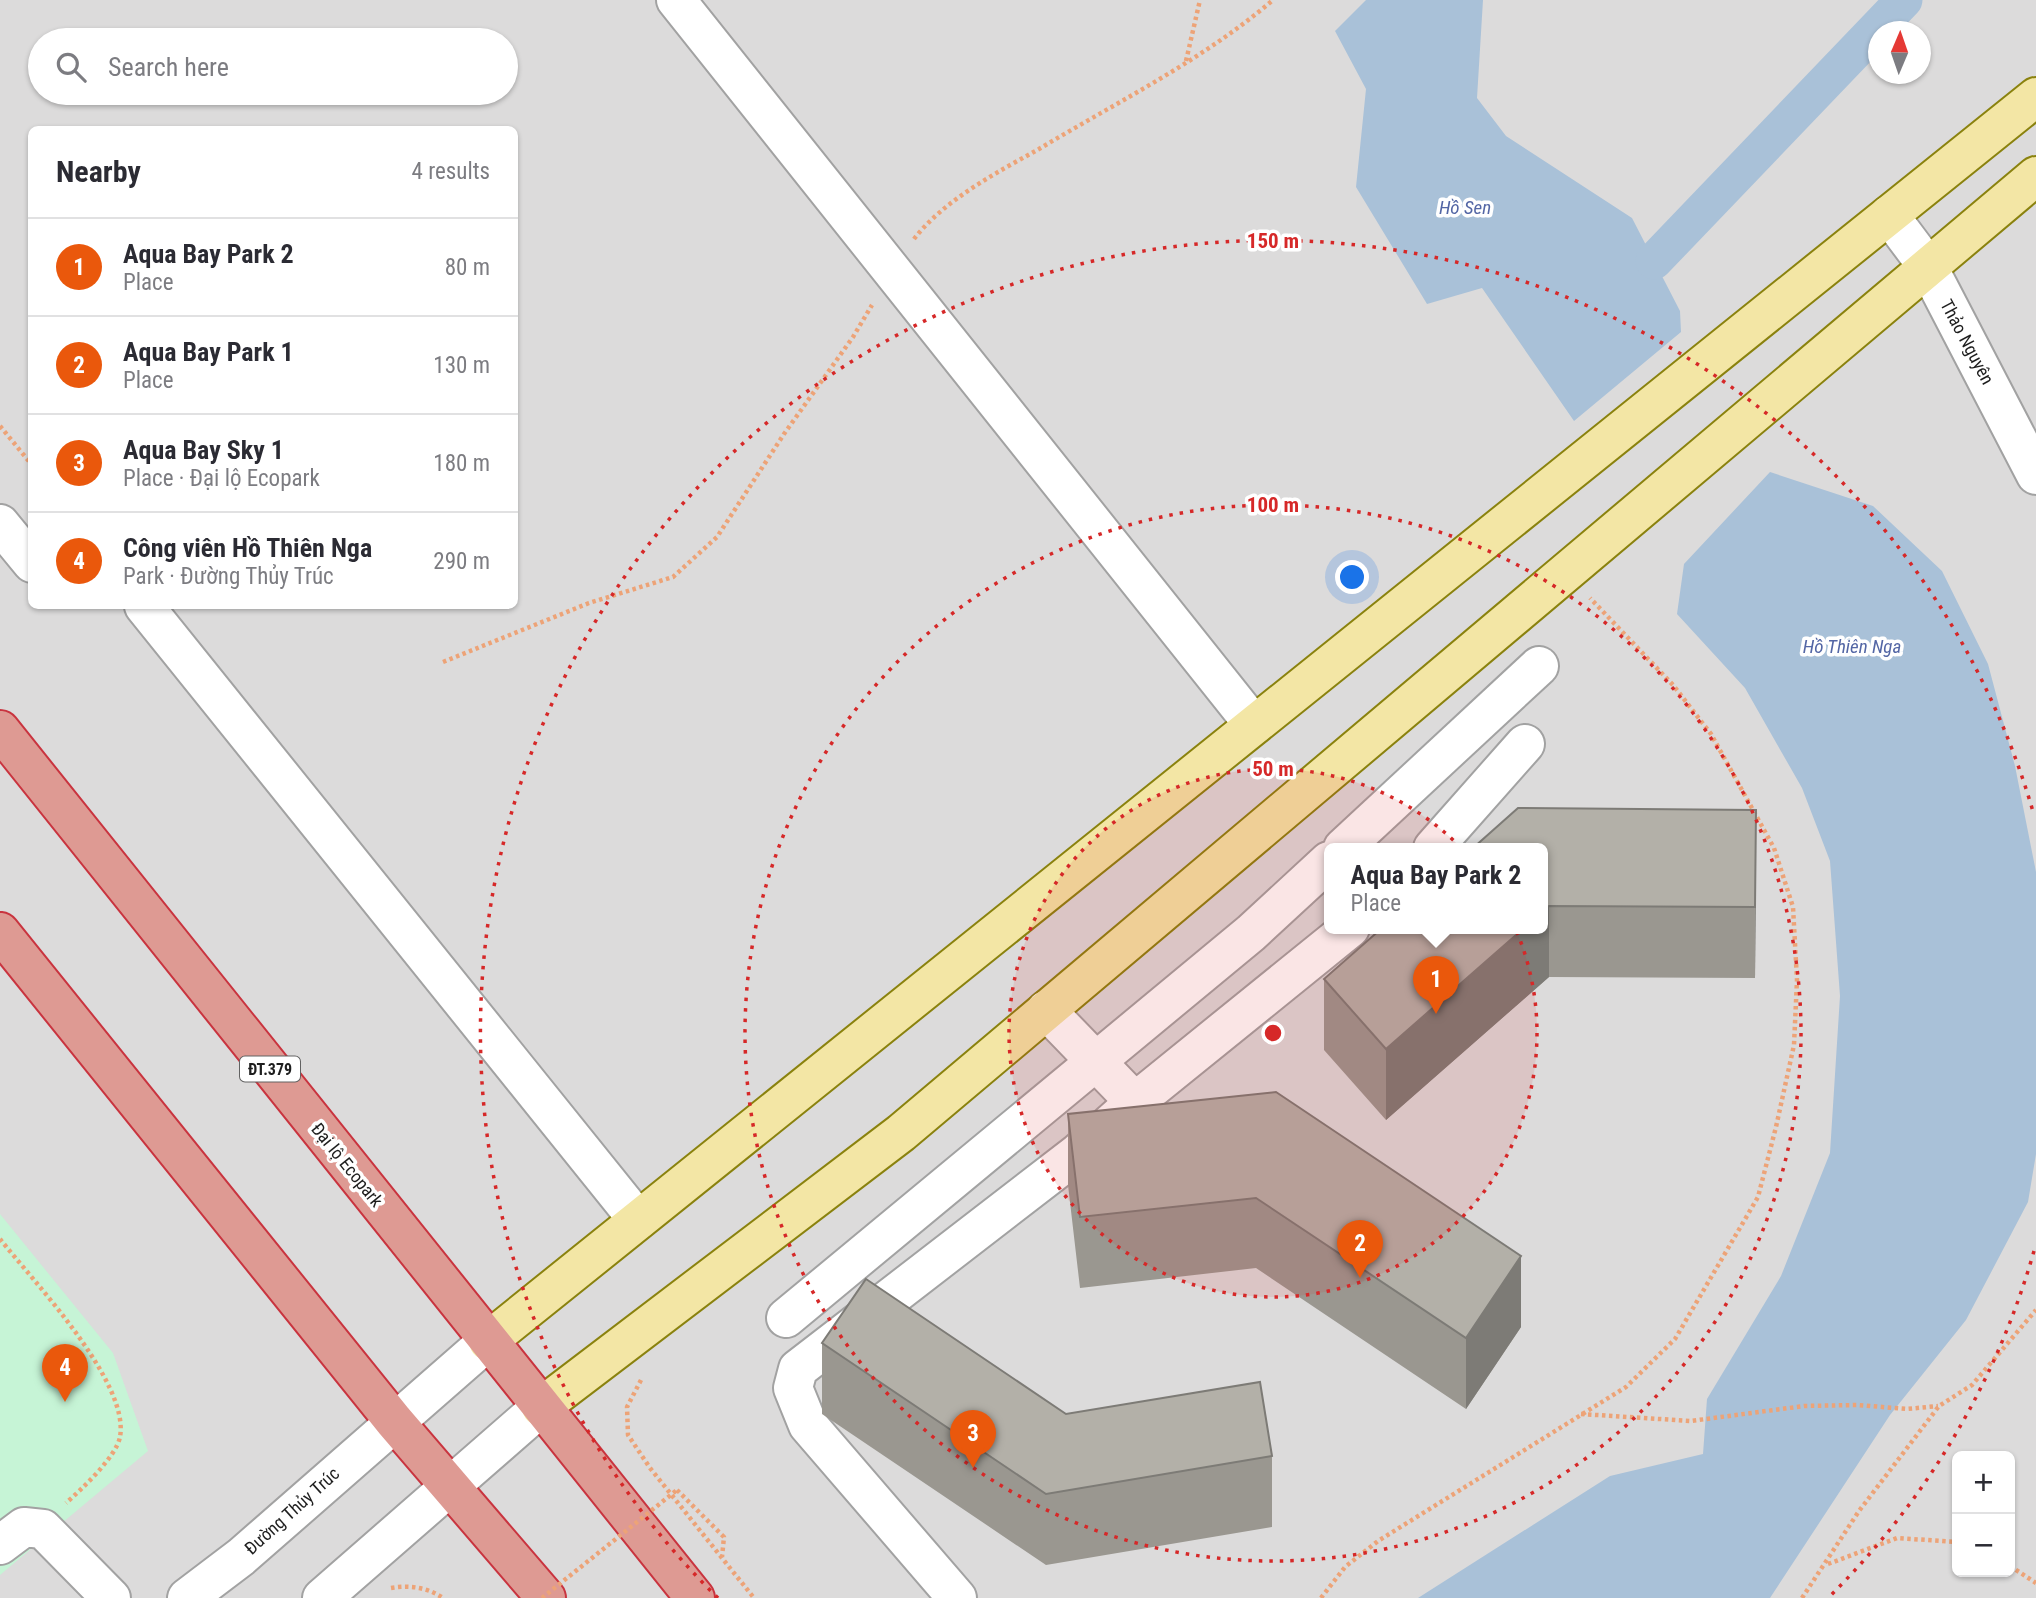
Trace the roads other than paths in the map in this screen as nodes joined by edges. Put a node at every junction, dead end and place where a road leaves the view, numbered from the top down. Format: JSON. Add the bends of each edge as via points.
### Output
{"nodes":[{"id":1,"x":676,"y":0,"type":"edge"},
{"id":2,"x":2036,"y":97,"type":"edge"},
{"id":3,"x":2036,"y":176,"type":"edge"},
{"id":4,"x":1889,"y":215,"type":"junction"},
{"id":5,"x":1928,"y":267,"type":"junction"},
{"id":6,"x":2036,"y":475,"type":"edge"},
{"id":7,"x":0,"y":524,"type":"edge"},
{"id":8,"x":28,"y":558,"type":"edge"},
{"id":9,"x":146,"y":609,"type":"edge"},
{"id":10,"x":1539,"y":666,"type":"dead end"},
{"id":11,"x":1254,"y":725,"type":"junction"},
{"id":12,"x":0,"y":730,"type":"edge"},
{"id":13,"x":1525,"y":744,"type":"dead end"},
{"id":14,"x":1348,"y":843,"type":"edge"},
{"id":15,"x":1437,"y":843,"type":"edge"},
{"id":16,"x":1324,"y":866,"type":"edge"},
{"id":17,"x":0,"y":932,"type":"edge"},
{"id":18,"x":1342,"y":934,"type":"edge"},
{"id":19,"x":1234,"y":947,"type":"junction"},
{"id":20,"x":1270,"y":992,"type":"junction"},
{"id":21,"x":1046,"y":1010,"type":"junction"},
{"id":22,"x":1096,"y":1062,"type":"junction"},
{"id":23,"x":1135,"y":1102,"type":"junction"},
{"id":24,"x":638,"y":1220,"type":"junction"},
{"id":25,"x":786,"y":1318,"type":"dead end"},
{"id":26,"x":488,"y":1341,"type":"junction"},
{"id":27,"x":541,"y":1407,"type":"junction"},
{"id":28,"x":394,"y":1422,"type":"junction"},
{"id":29,"x":452,"y":1485,"type":"junction"},
{"id":30,"x":0,"y":1545,"type":"edge"},
{"id":31,"x":111,"y":1598,"type":"edge"},
{"id":32,"x":187,"y":1598,"type":"edge"},
{"id":33,"x":322,"y":1598,"type":"edge"},
{"id":34,"x":544,"y":1598,"type":"edge"},
{"id":35,"x":695,"y":1598,"type":"edge"},
{"id":36,"x":957,"y":1598,"type":"edge"}],
"edges":[{"from":1,"to":11,"type":"street"},
{"from":2,"to":4,"type":"main road"},
{"from":3,"to":5,"type":"main road"},
{"from":4,"to":5,"type":"street","name":"Thảo Nguyên"},
{"from":4,"to":11,"type":"main road"},
{"from":5,"to":6,"type":"street","name":"Thảo Nguyên"},
{"from":5,"to":21,"type":"main road"},
{"from":7,"to":8,"type":"street"},
{"from":9,"to":24,"type":"street"},
{"from":10,"to":14,"type":"street"},
{"from":11,"to":24,"type":"main road"},
{"from":12,"to":26,"type":"highway","name":"Đại lộ Ecopark","number":"ĐT.379"},
{"from":13,"to":15,"type":"street"},
{"from":16,"to":19,"type":"street"},
{"from":17,"to":28,"type":"highway"},
{"from":18,"to":20,"type":"street"},
{"from":19,"to":20,"type":"street"},
{"from":19,"to":22,"type":"street"},
{"from":20,"to":23,"type":"street"},
{"from":21,"to":22,"type":"street"},
{"from":21,"to":27,"type":"main road","via":[[901,1133]]},
{"from":22,"to":23,"type":"street"},
{"from":22,"to":25,"type":"street"},
{"from":23,"to":36,"type":"street","via":[[1078,1153],[798,1369],[793,1388],[808,1425]]},
{"from":24,"to":26,"type":"main road"},
{"from":26,"to":27,"type":"highway","name":"Đại lộ Ecopark","number":"ĐT.379"},
{"from":26,"to":28,"type":"street","name":"Đường Thủy Trúc"},
{"from":27,"to":29,"type":"street"},
{"from":27,"to":35,"type":"highway","name":"Đại lộ Ecopark","number":"ĐT.379"},
{"from":28,"to":29,"type":"highway"},
{"from":28,"to":32,"type":"street","name":"Đường Thủy Trúc","via":[[241,1557]]},
{"from":29,"to":33,"type":"street"},
{"from":29,"to":34,"type":"highway"},
{"from":30,"to":31,"type":"street","via":[[24,1527],[43,1529]]}]}
